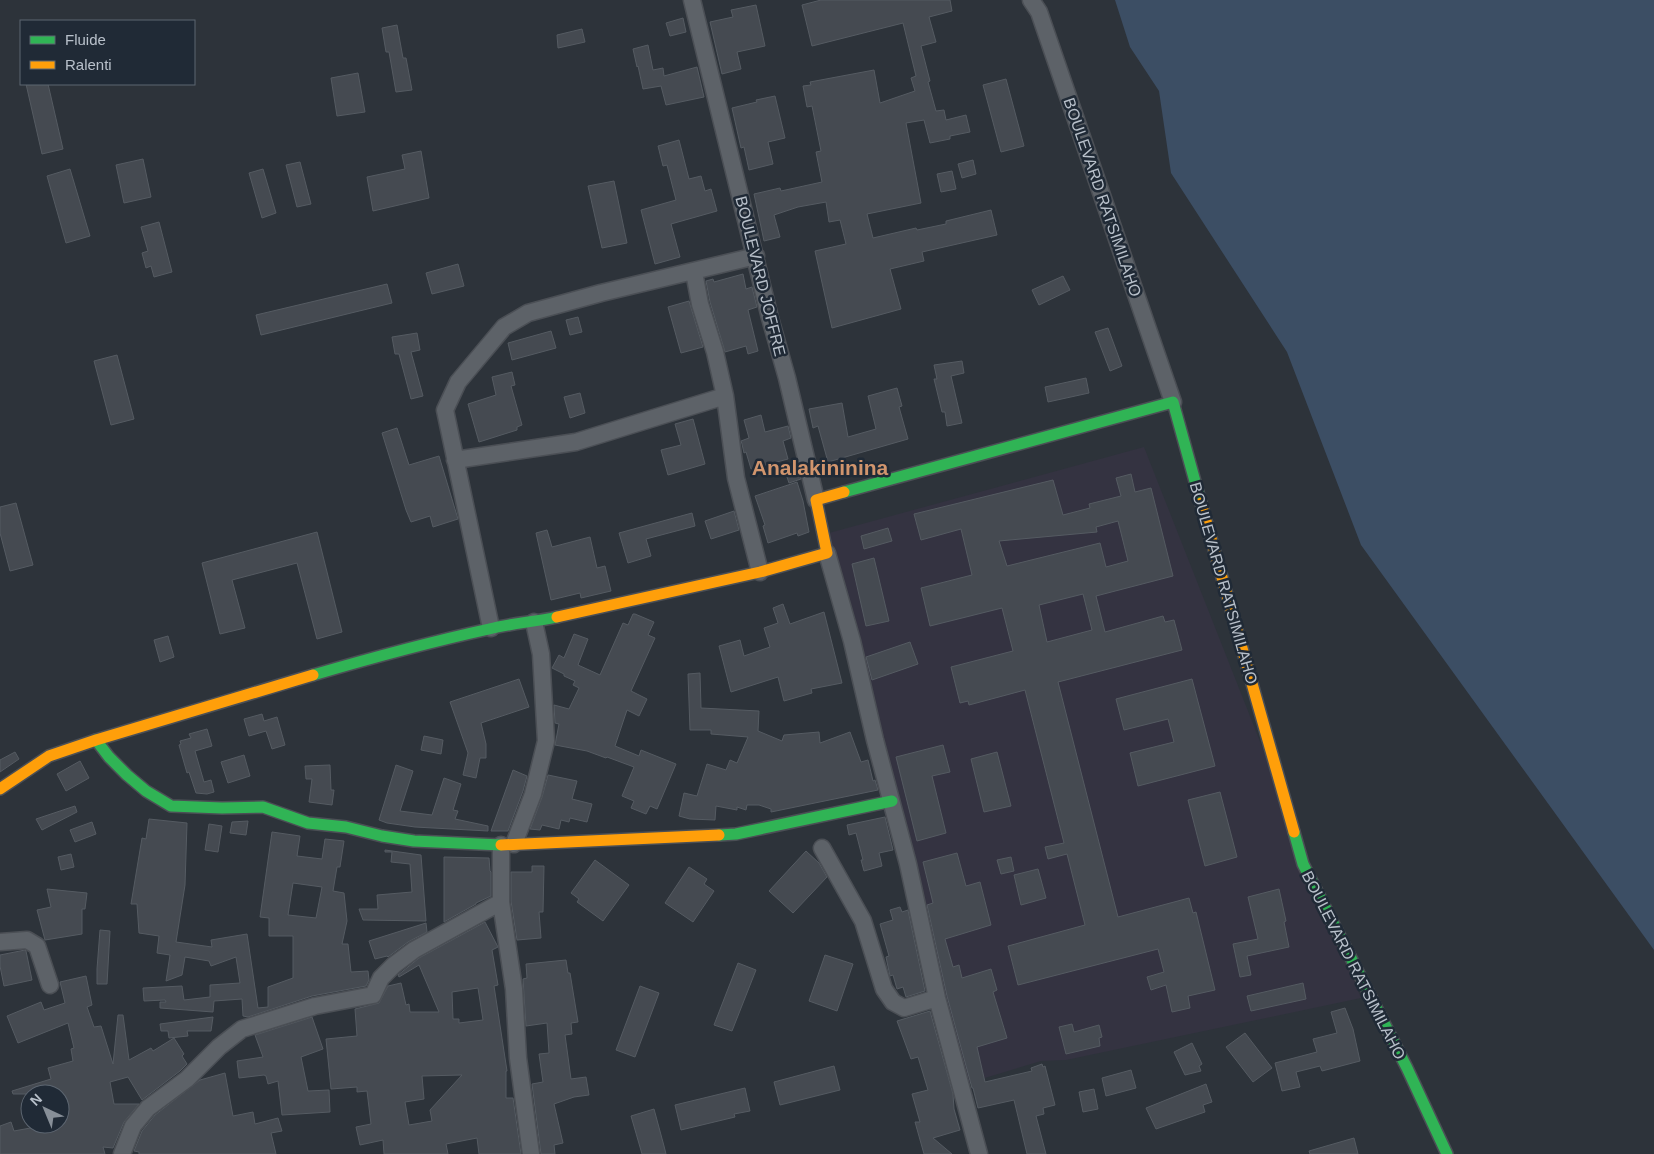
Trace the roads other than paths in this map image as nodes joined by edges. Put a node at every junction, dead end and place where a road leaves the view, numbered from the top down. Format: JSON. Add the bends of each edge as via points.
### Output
{"nodes":[{"id":1,"x":692,"y":0,"type":"edge"},
{"id":2,"x":1031,"y":0,"type":"edge"},
{"id":3,"x":756,"y":256,"type":"junction"},
{"id":4,"x":694,"y":272,"type":"junction"},
{"id":5,"x":725,"y":396,"type":"junction"},
{"id":6,"x":1173,"y":402,"type":"junction"},
{"id":7,"x":455,"y":460,"type":"junction"},
{"id":8,"x":816,"y":500,"type":"junction"},
{"id":9,"x":828,"y":553,"type":"junction"},
{"id":10,"x":760,"y":572,"type":"junction"},
{"id":11,"x":534,"y":622,"type":"junction"},
{"id":12,"x":491,"y":628,"type":"junction"},
{"id":13,"x":96,"y":740,"type":"junction"},
{"id":14,"x":0,"y":789,"type":"edge"},
{"id":15,"x":892,"y":801,"type":"junction"},
{"id":16,"x":507,"y":844,"type":"junction"},
{"id":17,"x":822,"y":848,"type":"dead end"},
{"id":18,"x":501,"y":902,"type":"junction"},
{"id":19,"x":0,"y":942,"type":"edge"},
{"id":20,"x":50,"y":985,"type":"dead end"},
{"id":21,"x":937,"y":998,"type":"junction"},
{"id":22,"x":122,"y":1154,"type":"edge"},
{"id":23,"x":531,"y":1154,"type":"edge"},
{"id":24,"x":979,"y":1154,"type":"edge"},
{"id":25,"x":1447,"y":1154,"type":"edge"}],
"edges":[{"from":1,"to":3,"type":"street","name":"BOULEVARD JOFFRE"},
{"from":2,"to":6,"type":"street","name":"BOULEVARD RATSIMILAHO","via":[[1039,12]]},
{"from":3,"to":4,"type":"street"},
{"from":3,"to":8,"type":"street","name":"BOULEVARD JOFFRE"},
{"from":4,"to":5,"type":"street"},
{"from":4,"to":7,"type":"street","via":[[528,313],[504,327],[458,382],[445,410]]},
{"from":5,"to":7,"type":"street","via":[[576,442]]},
{"from":5,"to":10,"type":"street","via":[[736,478]]},
{"from":6,"to":8,"type":"street"},
{"from":6,"to":25,"type":"street","name":"BOULEVARD RATSIMILAHO","via":[[1303,864]]},
{"from":7,"to":12,"type":"street"},
{"from":8,"to":9,"type":"street","name":"BOULEVARD JOFFRE"},
{"from":9,"to":10,"type":"street"},
{"from":9,"to":15,"type":"street"},
{"from":10,"to":11,"type":"street"},
{"from":11,"to":12,"type":"street"},
{"from":11,"to":16,"type":"street","via":[[541,654],[546,741],[533,794]]},
{"from":12,"to":13,"type":"street","via":[[382,655]]},
{"from":13,"to":14,"type":"street","via":[[49,756]]},
{"from":13,"to":16,"type":"street","via":[[127,775],[171,806],[263,807],[308,822],[414,841]]},
{"from":15,"to":16,"type":"street","via":[[736,834]]},
{"from":15,"to":21,"type":"street"},
{"from":16,"to":18,"type":"street"},
{"from":17,"to":21,"type":"street","via":[[862,920],[884,989],[893,1002],[904,1008]]},
{"from":18,"to":22,"type":"street","via":[[414,950],[381,978],[373,995],[315,1006],[242,1029],[187,1079],[148,1108],[132,1126]]},
{"from":18,"to":23,"type":"street","via":[[514,989],[518,1058]]},
{"from":19,"to":20,"type":"street","via":[[27,940],[37,946]]},
{"from":21,"to":24,"type":"street"}]}
